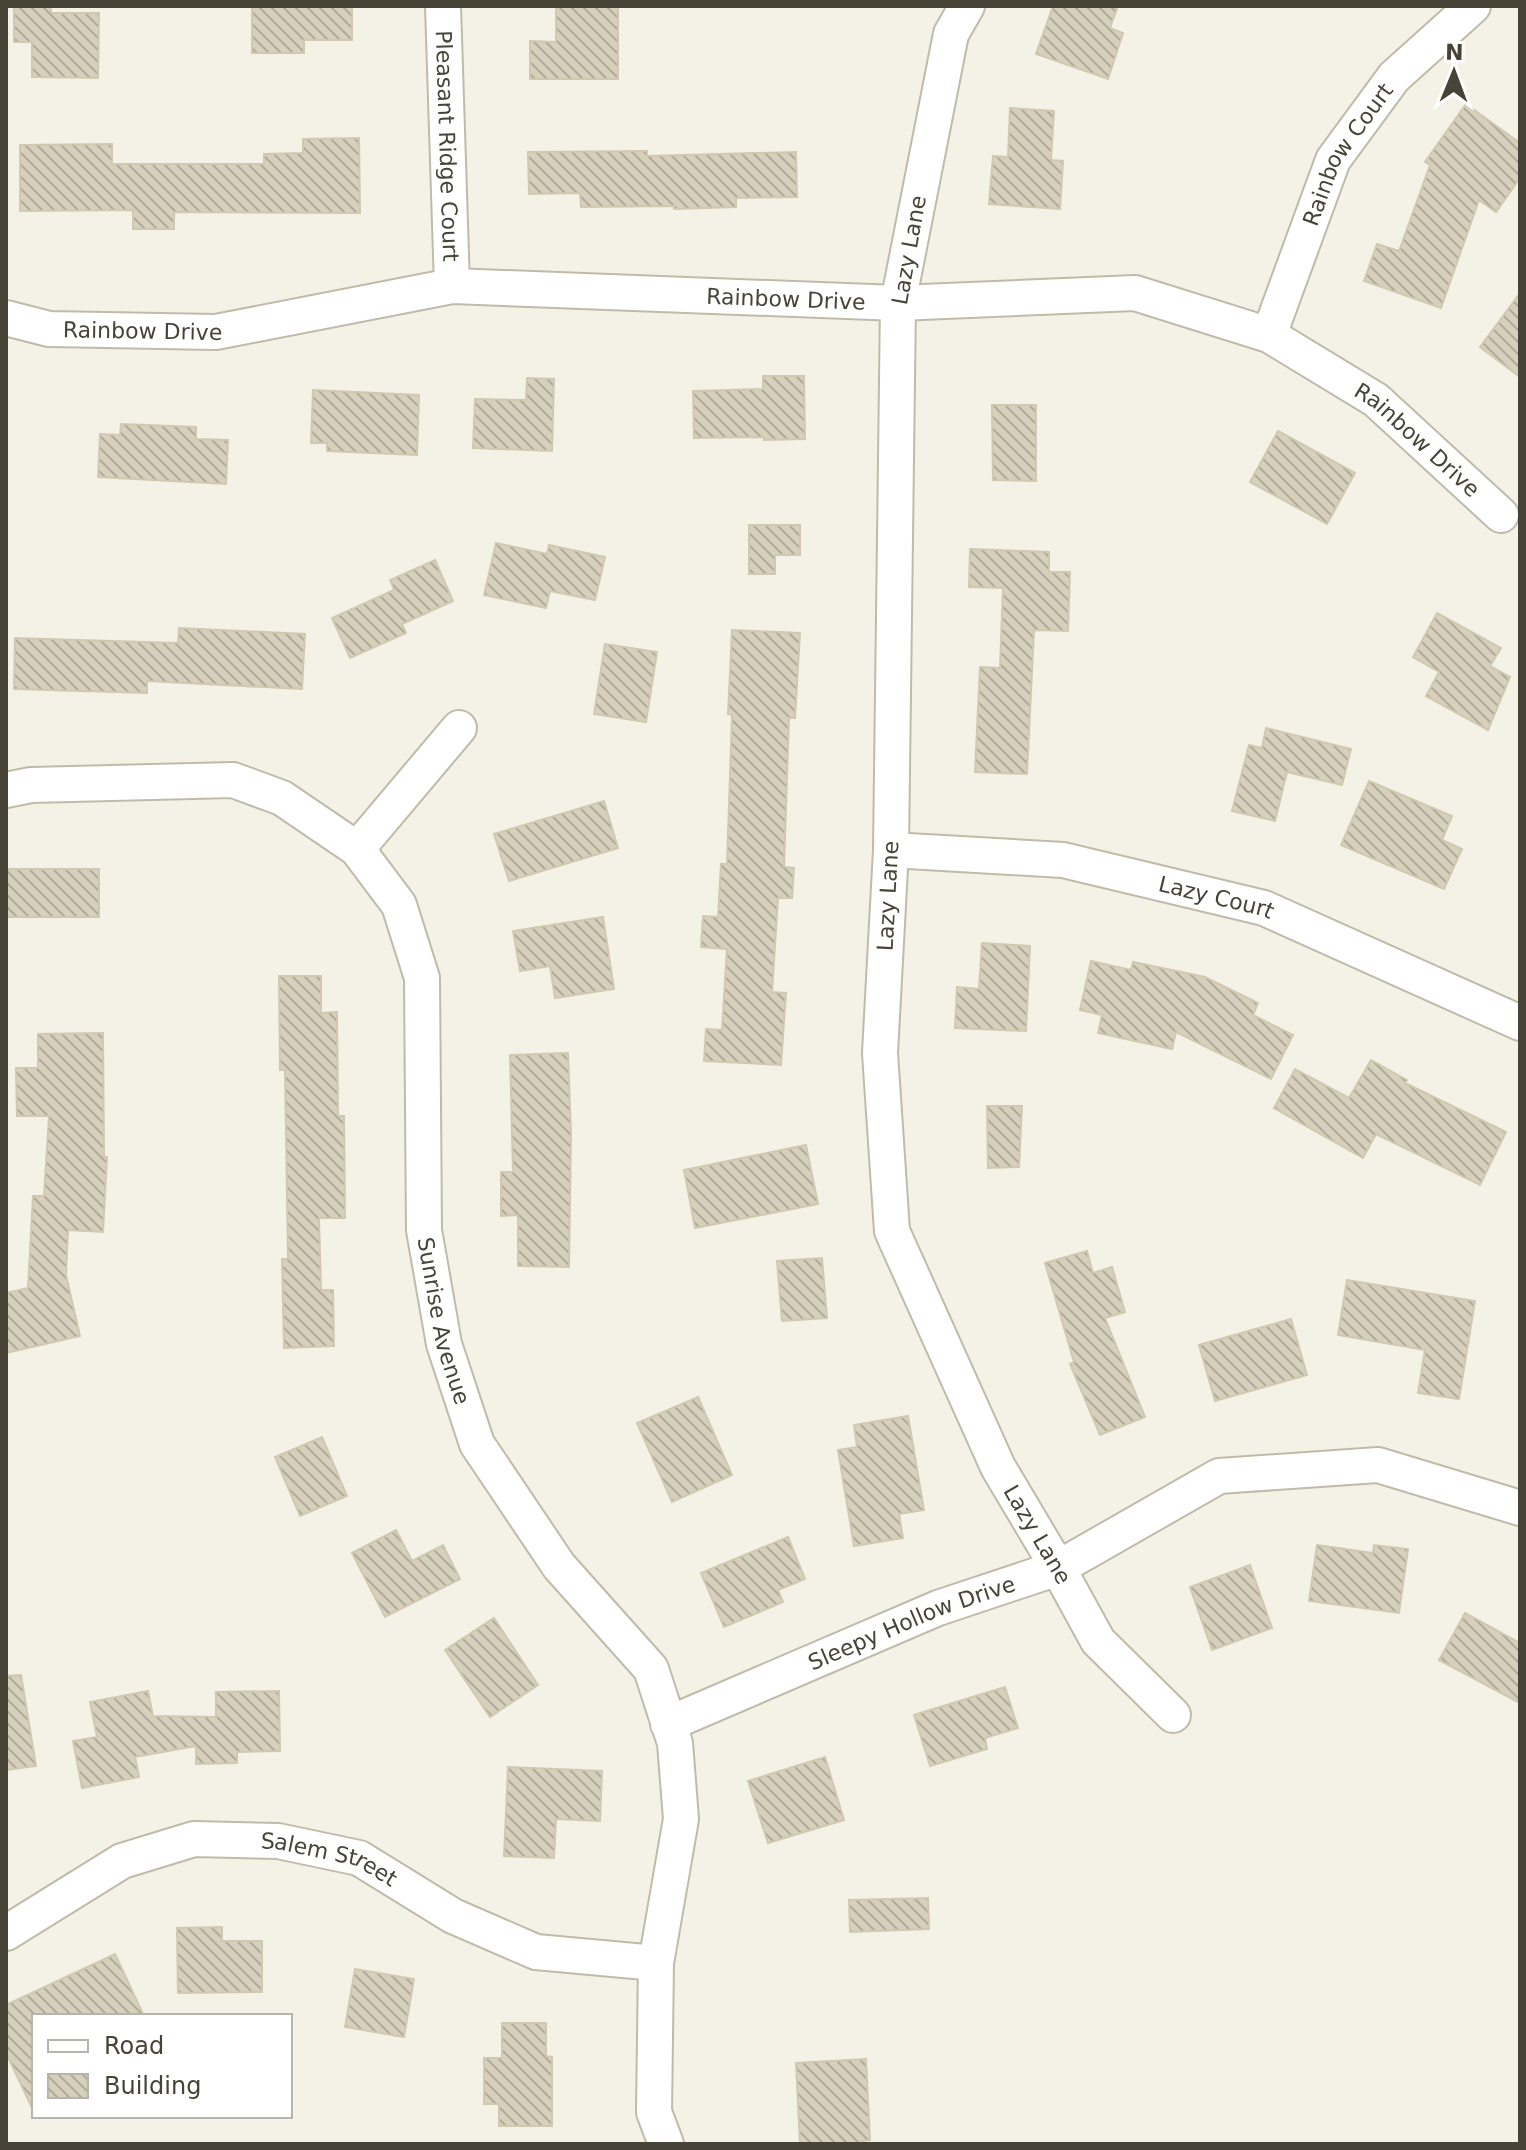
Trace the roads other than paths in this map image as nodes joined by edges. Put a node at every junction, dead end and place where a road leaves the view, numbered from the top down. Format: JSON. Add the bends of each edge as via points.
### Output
{"nodes":[{"id":1,"x":443,"y":6,"type":"edge"},
{"id":2,"x":967,"y":6,"type":"edge"},
{"id":3,"x":1473,"y":6,"type":"edge"},
{"id":4,"x":452,"y":286,"type":"junction"},
{"id":5,"x":898,"y":303,"type":"junction"},
{"id":6,"x":6,"y":318,"type":"edge"},
{"id":7,"x":1269,"y":335,"type":"junction"},
{"id":8,"x":1501,"y":515,"type":"dead end"},
{"id":9,"x":459,"y":728,"type":"dead end"},
{"id":10,"x":6,"y":790,"type":"edge"},
{"id":11,"x":357,"y":849,"type":"junction"},
{"id":12,"x":891,"y":850,"type":"junction"},
{"id":13,"x":1520,"y":1023,"type":"edge"},
{"id":14,"x":1520,"y":1508,"type":"edge"},
{"id":15,"x":1058,"y":1568,"type":"junction"},
{"id":16,"x":1173,"y":1715,"type":"dead end"},
{"id":17,"x":668,"y":1724,"type":"junction"},
{"id":18,"x":6,"y":1933,"type":"edge"},
{"id":19,"x":656,"y":1963,"type":"junction"},
{"id":20,"x":654,"y":2112,"type":"junction"},
{"id":21,"x":641,"y":2144,"type":"edge"},
{"id":22,"x":666,"y":2144,"type":"edge"}],
"edges":[{"from":1,"to":4,"type":"street","name":"Pleasant Ridge Court"},
{"from":2,"to":5,"type":"street","name":"Lazy Lane","via":[[951,34]]},
{"from":3,"to":7,"type":"street","name":"Rainbow Court","via":[[1394,77],[1333,160]]},
{"from":4,"to":5,"type":"street","name":"Rainbow Drive"},
{"from":4,"to":6,"type":"street","name":"Rainbow Drive","via":[[216,332],[49,329]]},
{"from":5,"to":7,"type":"street","name":"Rainbow Drive","via":[[1135,293]]},
{"from":5,"to":12,"type":"street","name":"Lazy Lane"},
{"from":7,"to":8,"type":"street","name":"Rainbow Drive","via":[[1376,400]]},
{"from":9,"to":11,"type":"street"},
{"from":10,"to":11,"type":"street","name":"Sunrise Avenue","via":[[233,780],[282,798]]},
{"from":11,"to":17,"type":"street","name":"Sunrise Avenue","via":[[399,905],[422,978],[424,1230],[444,1344],[477,1444],[559,1566],[651,1669]]},
{"from":12,"to":13,"type":"street","name":"Lazy Court","via":[[1063,860],[1264,908]]},
{"from":12,"to":15,"type":"street","name":"Lazy Lane","via":[[880,1053],[892,1231],[998,1467]]},
{"from":14,"to":15,"type":"street","name":"Sleepy Hollow Drive","via":[[1378,1465],[1219,1476]]},
{"from":15,"to":16,"type":"street","name":"Lazy Lane","via":[[1098,1641]]},
{"from":15,"to":17,"type":"street","name":"Sleepy Hollow Drive","via":[[938,1608]]},
{"from":17,"to":19,"type":"street","name":"Sunrise Avenue","via":[[675,1743],[681,1819]]},
{"from":18,"to":19,"type":"street","name":"Salem Street","via":[[122,1861],[194,1839],[278,1841],[359,1858],[453,1916],[536,1952]]},
{"from":19,"to":20,"type":"street","name":"Sunrise Avenue"},
{"from":20,"to":21,"type":"street","name":"Sunrise Avenue"},
{"from":20,"to":22,"type":"street","name":"Sunrise Avenue"}]}
